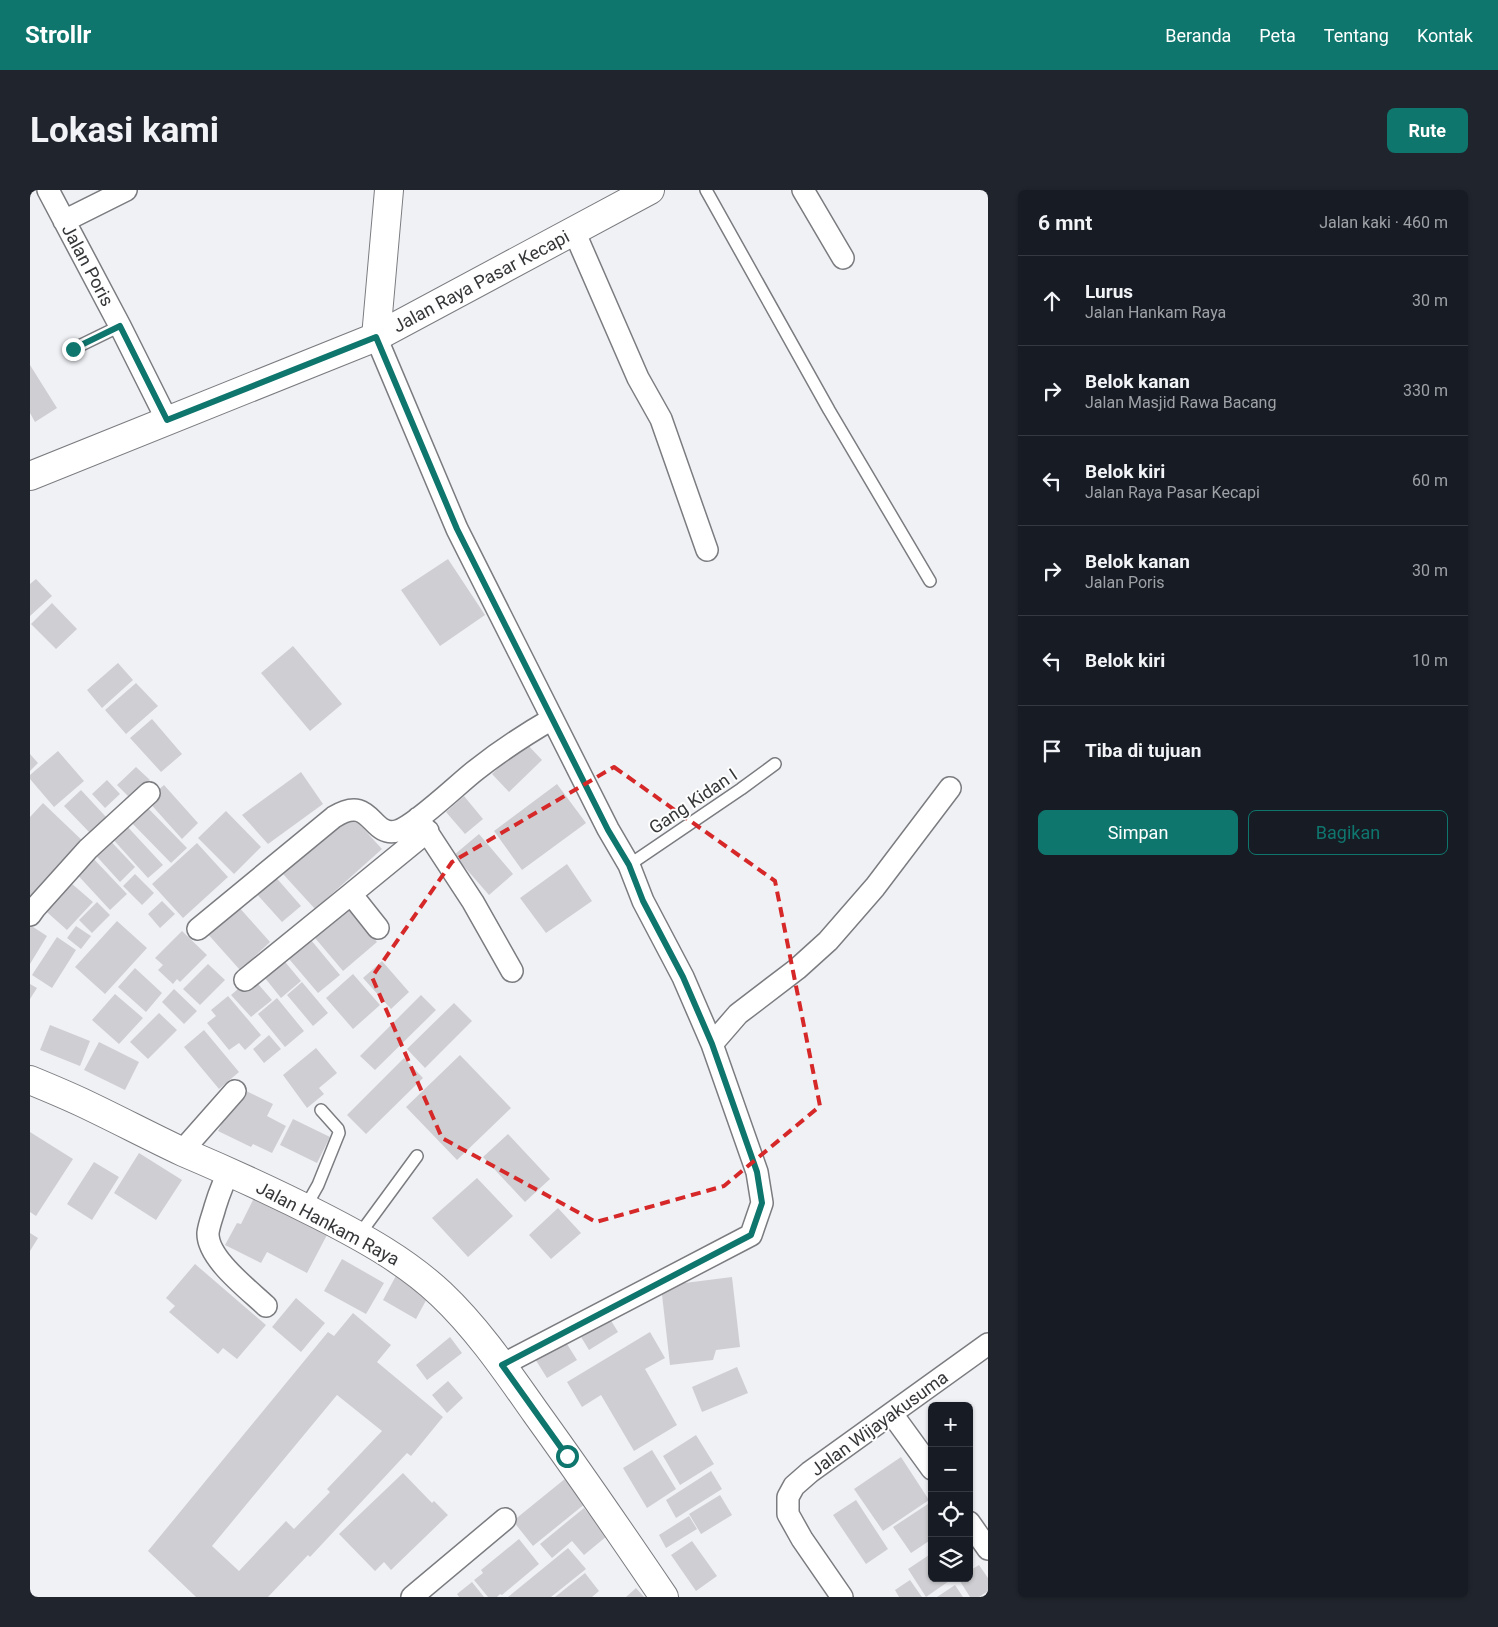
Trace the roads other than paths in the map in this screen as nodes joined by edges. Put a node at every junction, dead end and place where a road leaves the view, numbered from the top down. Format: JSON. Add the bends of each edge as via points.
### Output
{"nodes":[{"id":1,"x":48,"y":190,"type":"edge"},
{"id":2,"x":126,"y":190,"type":"edge"},
{"id":3,"x":389,"y":190,"type":"edge"},
{"id":4,"x":650,"y":190,"type":"edge"},
{"id":5,"x":706,"y":190,"type":"edge"},
{"id":6,"x":803,"y":190,"type":"edge"},
{"id":7,"x":64,"y":221,"type":"junction"},
{"id":8,"x":574,"y":231,"type":"junction"},
{"id":9,"x":843,"y":258,"type":"dead end"},
{"id":10,"x":120,"y":326,"type":"junction"},
{"id":11,"x":376,"y":337,"type":"junction"},
{"id":12,"x":73,"y":349,"type":"dead end"},
{"id":13,"x":167,"y":420,"type":"junction"},
{"id":14,"x":30,"y":476,"type":"edge"},
{"id":15,"x":707,"y":550,"type":"dead end"},
{"id":16,"x":930,"y":581,"type":"dead end"},
{"id":17,"x":552,"y":719,"type":"junction"},
{"id":18,"x":775,"y":764,"type":"dead end"},
{"id":19,"x":950,"y":788,"type":"dead end"},
{"id":20,"x":149,"y":794,"type":"dead end"},
{"id":21,"x":423,"y":825,"type":"junction"},
{"id":22,"x":629,"y":865,"type":"junction"},
{"id":23,"x":351,"y":894,"type":"junction"},
{"id":24,"x":30,"y":915,"type":"edge"},
{"id":25,"x":378,"y":928,"type":"dead end"},
{"id":26,"x":198,"y":929,"type":"dead end"},
{"id":27,"x":512,"y":971,"type":"dead end"},
{"id":28,"x":245,"y":980,"type":"dead end"},
{"id":29,"x":712,"y":1044,"type":"junction"},
{"id":30,"x":30,"y":1080,"type":"edge"},
{"id":31,"x":234,"y":1091,"type":"dead end"},
{"id":32,"x":321,"y":1110,"type":"dead end"},
{"id":33,"x":182,"y":1151,"type":"junction"},
{"id":34,"x":417,"y":1156,"type":"dead end"},
{"id":35,"x":230,"y":1171,"type":"junction"},
{"id":36,"x":305,"y":1208,"type":"junction"},
{"id":37,"x":359,"y":1236,"type":"junction"},
{"id":38,"x":266,"y":1306,"type":"dead end"},
{"id":39,"x":988,"y":1344,"type":"edge"},
{"id":40,"x":502,"y":1365,"type":"junction"},
{"id":41,"x":892,"y":1414,"type":"junction"},
{"id":42,"x":928,"y":1464,"type":"edge"},
{"id":43,"x":505,"y":1519,"type":"dead end"},
{"id":44,"x":973,"y":1528,"type":"edge"},
{"id":45,"x":988,"y":1549,"type":"edge"},
{"id":46,"x":412,"y":1597,"type":"edge"},
{"id":47,"x":664,"y":1597,"type":"edge"},
{"id":48,"x":842,"y":1597,"type":"edge"}],
"edges":[{"from":1,"to":7,"type":"street","name":"Jalan Poris"},
{"from":2,"to":7,"type":"street"},
{"from":3,"to":11,"type":"main road"},
{"from":4,"to":8,"type":"main road","name":"Jalan Raya Pasar Kecapi"},
{"from":5,"to":16,"type":"lane"},
{"from":6,"to":9,"type":"street"},
{"from":7,"to":10,"type":"street","name":"Jalan Poris"},
{"from":8,"to":11,"type":"main road","name":"Jalan Raya Pasar Kecapi"},
{"from":8,"to":15,"type":"street","via":[[630,362],[661,419]]},
{"from":10,"to":12,"type":"lane"},
{"from":10,"to":13,"type":"street","name":"Jalan Poris"},
{"from":11,"to":13,"type":"main road","name":"Jalan Raya Pasar Kecapi"},
{"from":11,"to":17,"type":"street","via":[[457,529]]},
{"from":13,"to":14,"type":"main road","name":"Jalan Raya Pasar Kecapi"},
{"from":17,"to":21,"type":"street","via":[[478,768]]},
{"from":17,"to":22,"type":"street"},
{"from":18,"to":22,"type":"lane","name":"Gang Kidan I"},
{"from":19,"to":29,"type":"street","via":[[875,887],[828,941],[738,1014]]},
{"from":20,"to":24,"type":"street","via":[[88,849]]},
{"from":21,"to":23,"type":"street"},
{"from":21,"to":26,"type":"street","via":[[405,827],[396,832],[384,830],[358,809],[346,809]]},
{"from":21,"to":27,"type":"street","via":[[473,902]]},
{"from":22,"to":29,"type":"street"},
{"from":23,"to":25,"type":"street"},
{"from":23,"to":28,"type":"street"},
{"from":29,"to":40,"type":"street","via":[[757,1172],[762,1203],[751,1235]]},
{"from":30,"to":33,"type":"main road","name":"Jalan Hankam Raya"},
{"from":31,"to":33,"type":"street"},
{"from":32,"to":36,"type":"lane","via":[[338,1133],[321,1179]]},
{"from":33,"to":35,"type":"main road","name":"Jalan Hankam Raya"},
{"from":34,"to":37,"type":"lane"},
{"from":35,"to":36,"type":"main road","name":"Jalan Hankam Raya"},
{"from":35,"to":38,"type":"street","via":[[212,1218],[208,1234],[210,1247],[217,1259]]},
{"from":36,"to":37,"type":"main road","name":"Jalan Hankam Raya"},
{"from":37,"to":40,"type":"main road","name":"Jalan Hankam Raya","via":[[384,1250],[441,1294]]},
{"from":39,"to":41,"type":"street","name":"Jalan Wijayakusuma"},
{"from":40,"to":47,"type":"main road","name":"Jalan Hankam Raya"},
{"from":41,"to":42,"type":"street"},
{"from":41,"to":48,"type":"street","name":"Jalan Wijayakusuma","via":[[810,1472],[794,1486],[788,1497],[788,1514]]},
{"from":43,"to":46,"type":"street"},
{"from":44,"to":45,"type":"street"}]}
